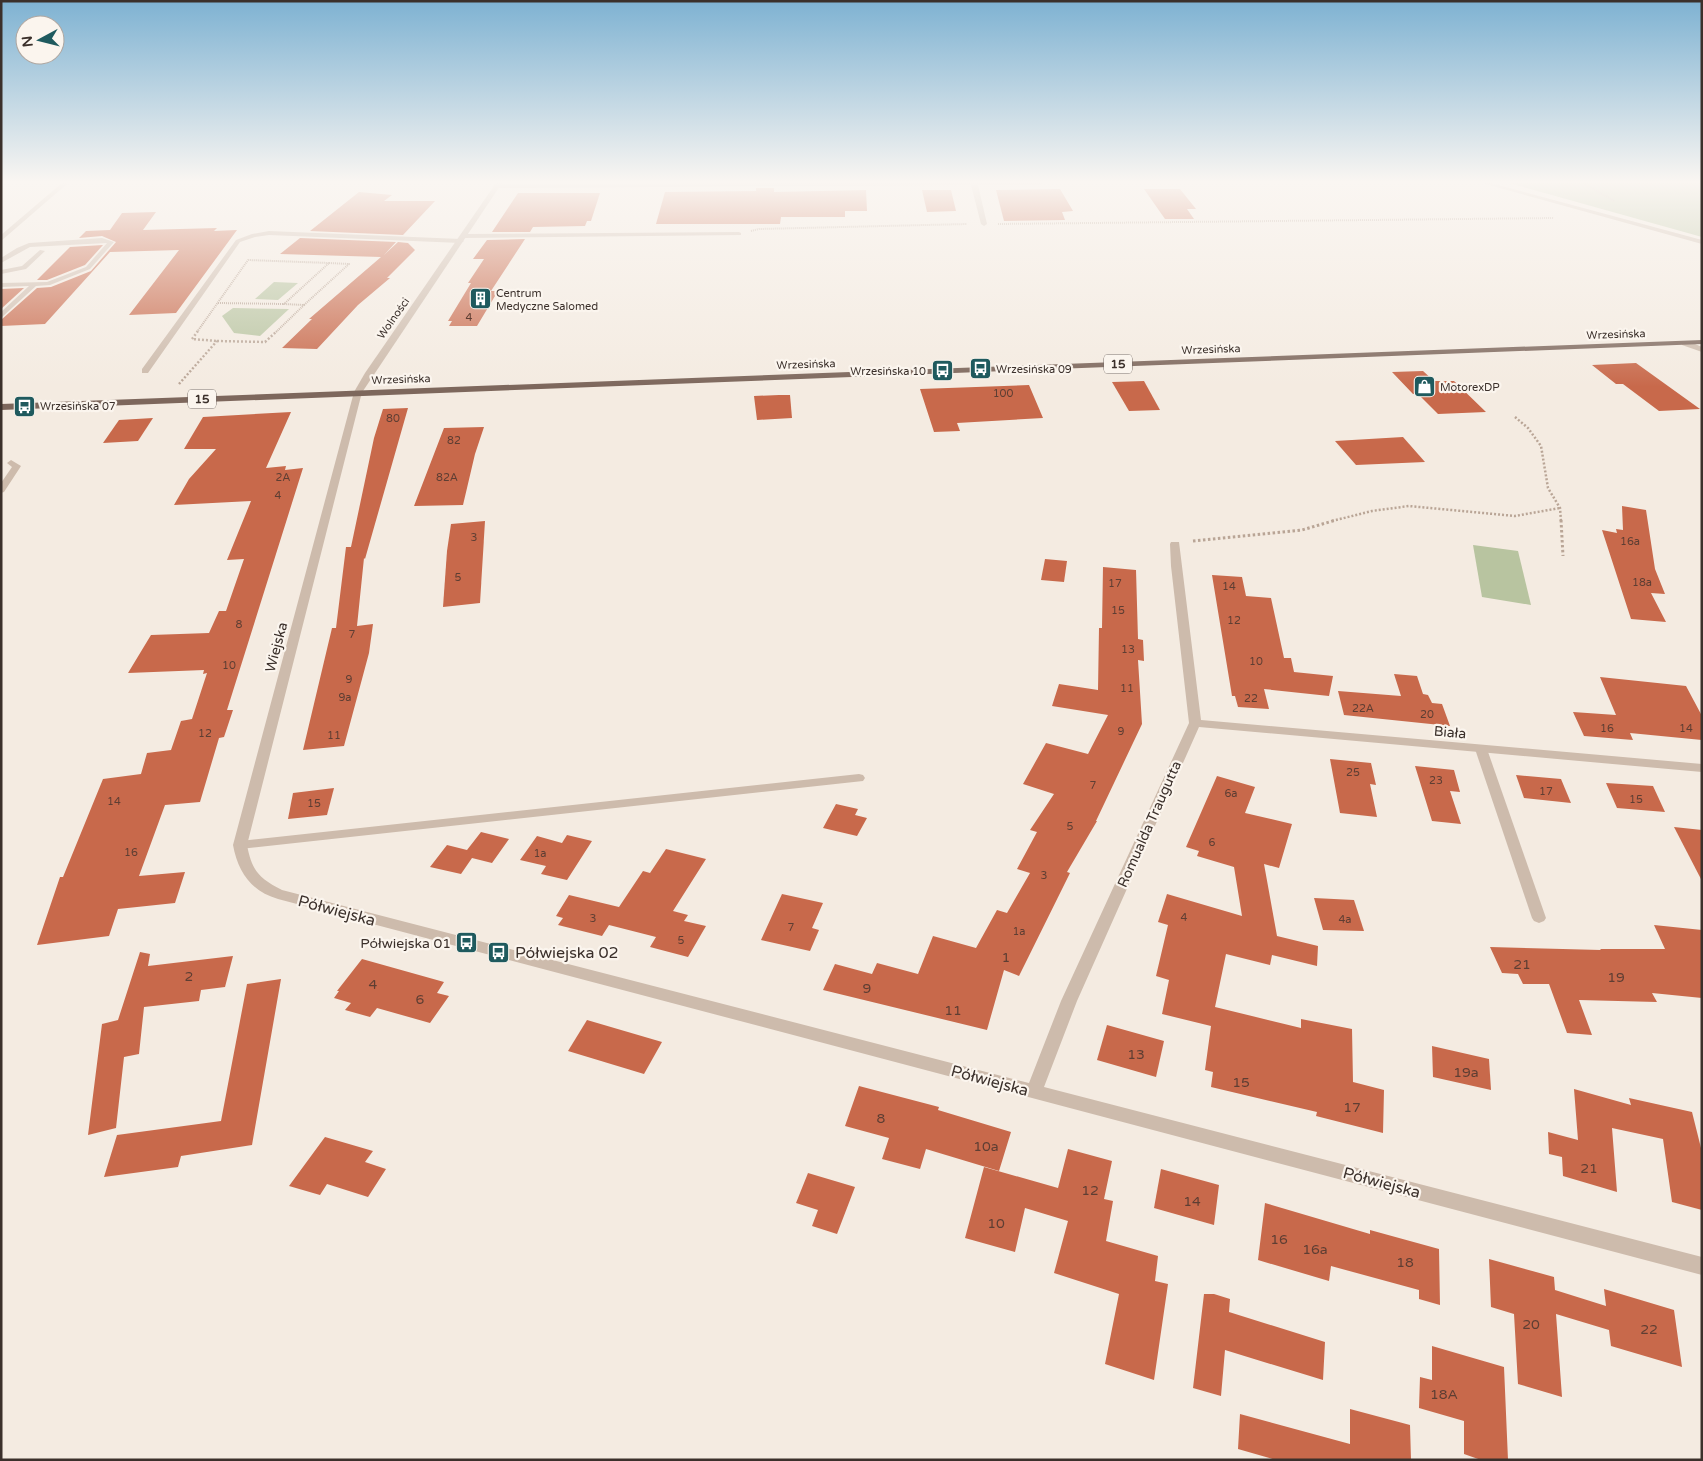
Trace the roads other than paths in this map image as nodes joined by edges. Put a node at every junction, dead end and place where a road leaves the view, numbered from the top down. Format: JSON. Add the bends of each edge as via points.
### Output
{"nodes":[{"id":1,"x":16,"y":251,"type":"edge"},
{"id":2,"x":42,"y":251,"type":"dead end"},
{"id":3,"x":103,"y":251,"type":"edge"},
{"id":4,"x":230,"y":251,"type":"edge"},
{"id":5,"x":453,"y":251,"type":"edge"},
{"id":6,"x":1,"y":261,"type":"edge"},
{"id":7,"x":1,"y":272,"type":"edge"},
{"id":8,"x":36,"y":284,"type":"junction"},
{"id":9,"x":1,"y":285,"type":"edge"},
{"id":10,"x":1,"y":316,"type":"edge"},
{"id":11,"x":1702,"y":342,"type":"edge"},
{"id":12,"x":1685,"y":343,"type":"junction"},
{"id":13,"x":1702,"y":350,"type":"edge"},
{"id":14,"x":145,"y":370,"type":"dead end"},
{"id":15,"x":358,"y":392,"type":"junction"},
{"id":16,"x":1,"y":407,"type":"edge"},
{"id":17,"x":11,"y":463,"type":"dead end"},
{"id":18,"x":1,"y":490,"type":"edge"},
{"id":19,"x":1175,"y":544,"type":"road end"},
{"id":20,"x":1195,"y":723,"type":"junction"},
{"id":21,"x":1481,"y":749,"type":"junction"},
{"id":22,"x":1702,"y":768,"type":"edge"},
{"id":23,"x":859,"y":778,"type":"dead end"},
{"id":24,"x":240,"y":845,"type":"junction"},
{"id":25,"x":278,"y":894,"type":"joint"},
{"id":26,"x":1540,"y":918,"type":"dead end"},
{"id":27,"x":1034,"y":1091,"type":"junction"},
{"id":28,"x":1702,"y":1266,"type":"edge"}],
"edges":[{"from":1,"to":6,"type":"lane"},
{"from":2,"to":7,"type":"lane","via":[[24,268]]},
{"from":3,"to":8,"type":"lane","via":[[88,268],[48,284]]},
{"from":4,"to":14,"type":"lane"},
{"from":5,"to":15,"type":"street","name":"Wolności"},
{"from":8,"to":9,"type":"lane"},
{"from":8,"to":10,"type":"lane"},
{"from":11,"to":12,"type":"main road","name":"Wrzesińska","number":"15"},
{"from":12,"to":13,"type":"street"},
{"from":12,"to":15,"type":"main road","name":"Wrzesińska","number":"15"},
{"from":15,"to":16,"type":"main road","name":"Wrzesińska","number":"15"},
{"from":15,"to":24,"type":"street","name":"Wiejska"},
{"from":17,"to":18,"type":"lane","via":[[16,466]]},
{"from":19,"to":20,"type":"street"},
{"from":20,"to":21,"type":"street","name":"Biała"},
{"from":20,"to":27,"type":"street","name":"Romualda Traugutta","via":[[1068,1001]]},
{"from":21,"to":22,"type":"street","name":"Biała"},
{"from":21,"to":26,"type":"lane"},
{"from":23,"to":24,"type":"lane"},
{"from":24,"to":25,"type":"street","name":"Wiejska","via":[[242,863],[257,884]]},
{"from":25,"to":27,"type":"street","name":"Półwiejska"},
{"from":27,"to":28,"type":"street","name":"Półwiejska"}]}
